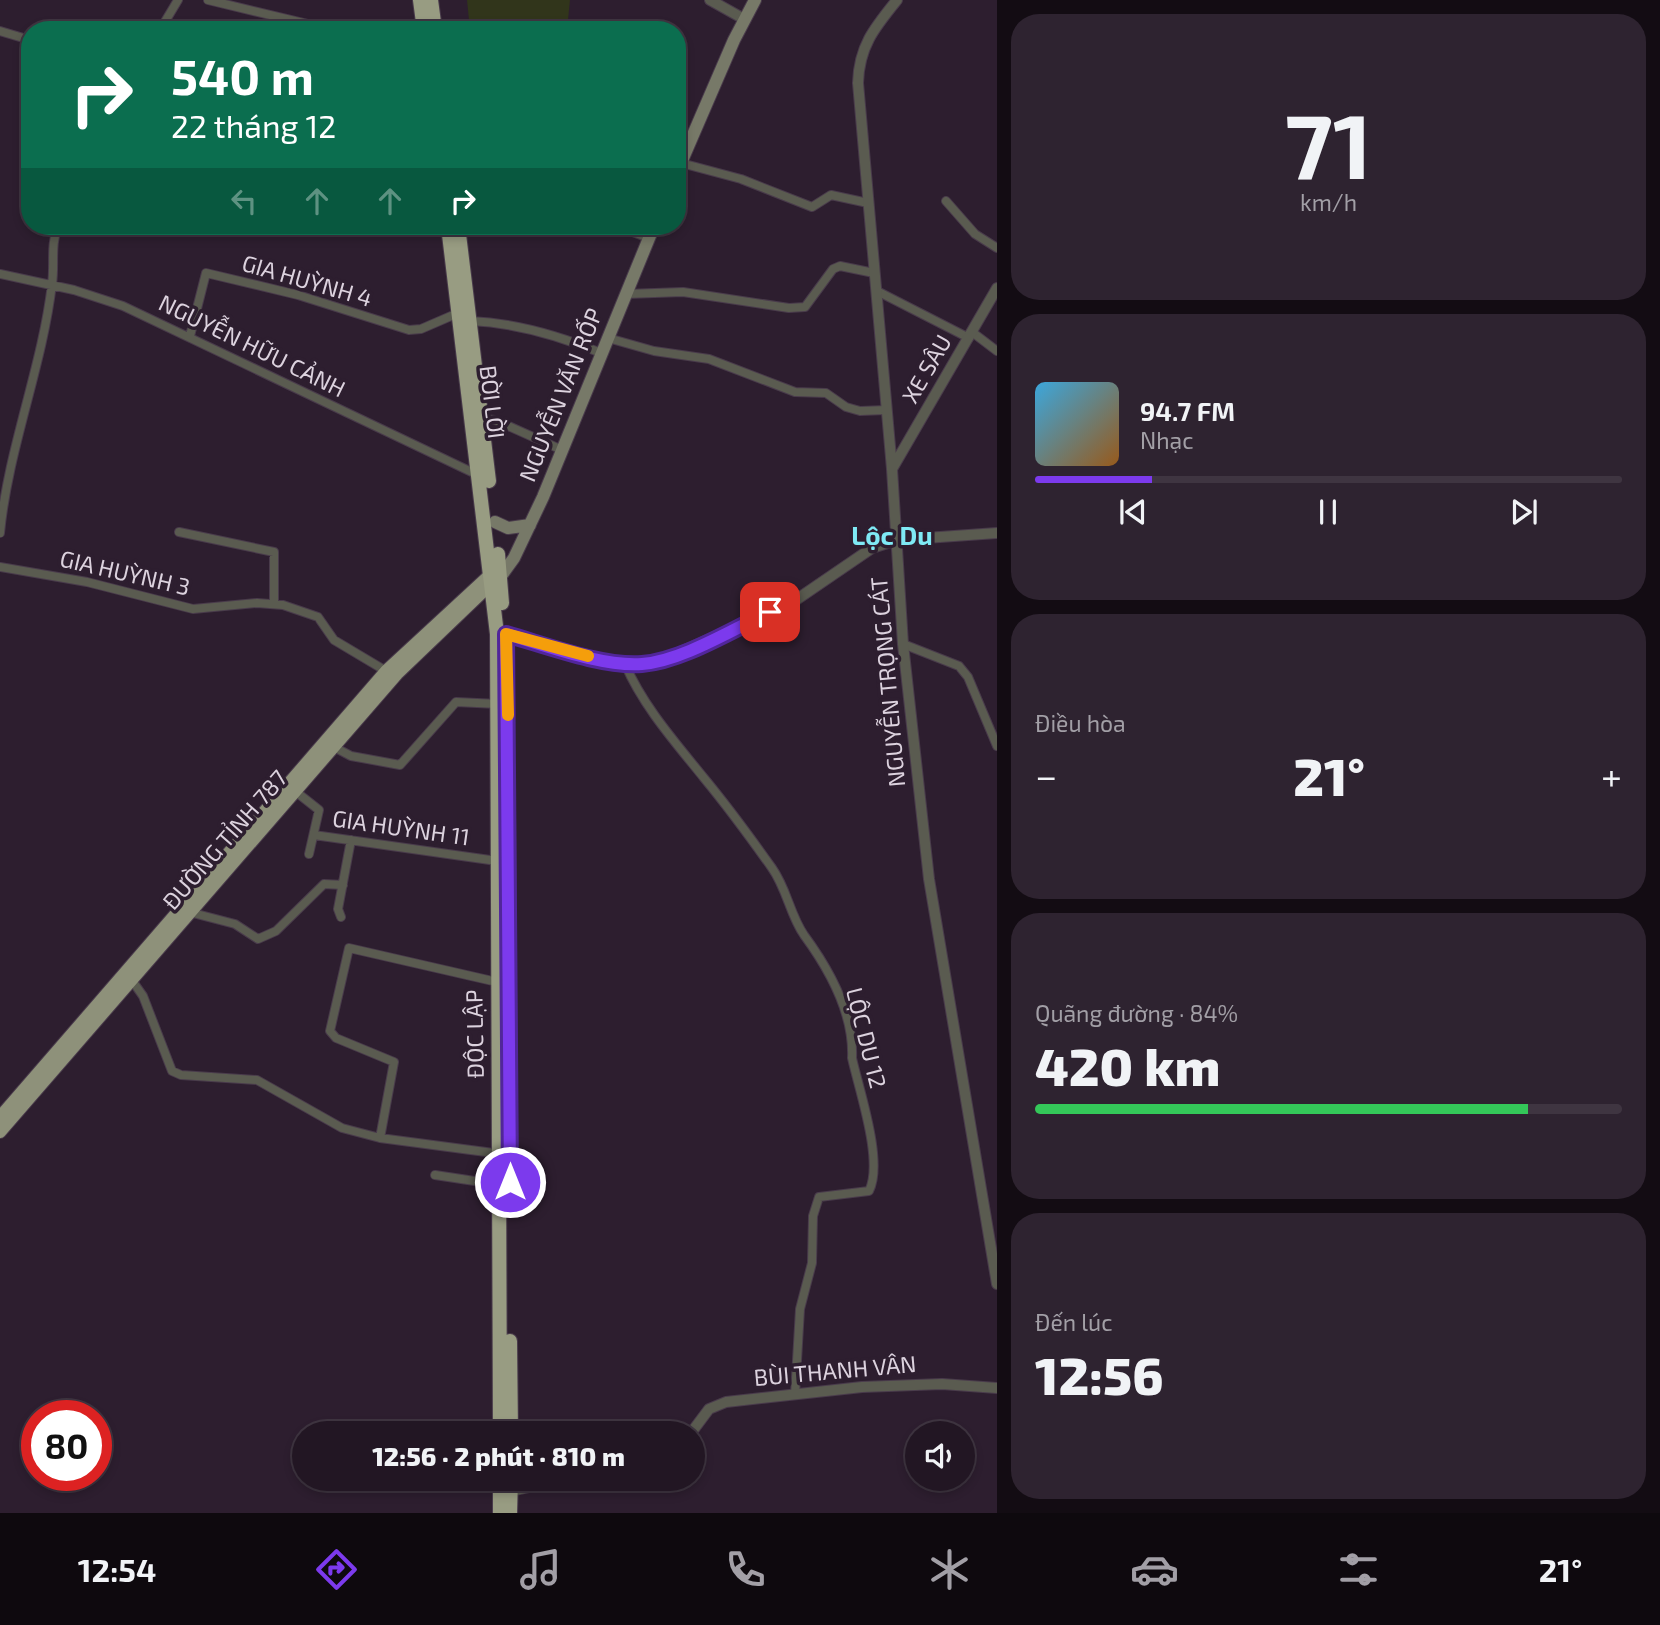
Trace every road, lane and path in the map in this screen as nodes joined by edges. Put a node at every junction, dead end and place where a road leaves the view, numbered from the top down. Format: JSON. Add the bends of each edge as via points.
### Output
{"nodes":[{"id":1,"x":178,"y":0,"type":"edge"},
{"id":2,"x":208,"y":0,"type":"edge"},
{"id":3,"x":420,"y":0,"type":"edge"},
{"id":4,"x":431,"y":0,"type":"edge"},
{"id":5,"x":710,"y":0,"type":"edge"},
{"id":6,"x":755,"y":0,"type":"edge"},
{"id":7,"x":897,"y":0,"type":"edge"},
{"id":8,"x":744,"y":19,"type":"junction"},
{"id":9,"x":165,"y":21,"type":"edge"},
{"id":10,"x":296,"y":21,"type":"edge"},
{"id":11,"x":423,"y":21,"type":"edge"},
{"id":12,"x":434,"y":21,"type":"edge"},
{"id":13,"x":0,"y":31,"type":"edge"},
{"id":14,"x":21,"y":37,"type":"edge"},
{"id":15,"x":686,"y":151,"type":"edge"},
{"id":16,"x":686,"y":168,"type":"edge"},
{"id":17,"x":946,"y":201,"type":"dead end"},
{"id":18,"x":868,"y":203,"type":"junction"},
{"id":19,"x":56,"y":235,"type":"edge"},
{"id":20,"x":450,"y":235,"type":"edge"},
{"id":21,"x":459,"y":235,"type":"edge"},
{"id":22,"x":651,"y":235,"type":"edge"},
{"id":23,"x":997,"y":248,"type":"edge"},
{"id":24,"x":874,"y":273,"type":"junction"},
{"id":25,"x":0,"y":274,"type":"edge"},
{"id":26,"x":52,"y":285,"type":"junction"},
{"id":27,"x":997,"y":288,"type":"edge"},
{"id":28,"x":877,"y":291,"type":"junction"},
{"id":29,"x":626,"y":294,"type":"junction"},
{"id":30,"x":464,"y":317,"type":"junction"},
{"id":31,"x":970,"y":335,"type":"junction"},
{"id":32,"x":190,"y":336,"type":"junction"},
{"id":33,"x":608,"y":338,"type":"junction"},
{"id":34,"x":997,"y":351,"type":"edge"},
{"id":35,"x":601,"y":353,"type":"junction"},
{"id":36,"x":886,"y":410,"type":"junction"},
{"id":37,"x":482,"y":419,"type":"junction"},
{"id":38,"x":562,"y":450,"type":"junction"},
{"id":39,"x":892,"y":469,"type":"junction"},
{"id":40,"x":480,"y":476,"type":"junction"},
{"id":41,"x":2,"y":499,"type":"edge"},
{"id":42,"x":495,"y":523,"type":"junction"},
{"id":43,"x":530,"y":525,"type":"junction"},
{"id":44,"x":0,"y":533,"type":"edge"},
{"id":45,"x":179,"y":533,"type":"dead end"},
{"id":46,"x":997,"y":533,"type":"edge"},
{"id":47,"x":897,"y":540,"type":"junction"},
{"id":48,"x":0,"y":567,"type":"edge"},
{"id":49,"x":494,"y":578,"type":"junction"},
{"id":50,"x":274,"y":604,"type":"junction"},
{"id":51,"x":502,"y":634,"type":"junction"},
{"id":52,"x":903,"y":644,"type":"junction"},
{"id":53,"x":625,"y":664,"type":"junction"},
{"id":54,"x":386,"y":671,"type":"junction"},
{"id":55,"x":498,"y":704,"type":"junction"},
{"id":56,"x":997,"y":746,"type":"edge"},
{"id":57,"x":334,"y":747,"type":"junction"},
{"id":58,"x":295,"y":791,"type":"junction"},
{"id":59,"x":314,"y":835,"type":"junction"},
{"id":60,"x":351,"y":840,"type":"junction"},
{"id":61,"x":309,"y":854,"type":"dead end"},
{"id":62,"x":497,"y":861,"type":"junction"},
{"id":63,"x":343,"y":885,"type":"junction"},
{"id":64,"x":189,"y":912,"type":"junction"},
{"id":65,"x":341,"y":918,"type":"dead end"},
{"id":66,"x":131,"y":979,"type":"junction"},
{"id":67,"x":497,"y":982,"type":"junction"},
{"id":68,"x":0,"y":1117,"type":"edge"},
{"id":69,"x":0,"y":1132,"type":"edge"},
{"id":70,"x":380,"y":1138,"type":"junction"},
{"id":71,"x":505,"y":1154,"type":"junction"},
{"id":72,"x":435,"y":1175,"type":"dead end"},
{"id":73,"x":501,"y":1185,"type":"junction"},
{"id":74,"x":997,"y":1284,"type":"edge"},
{"id":75,"x":997,"y":1388,"type":"edge"},
{"id":76,"x":794,"y":1395,"type":"junction"},
{"id":77,"x":500,"y":1421,"type":"edge"},
{"id":78,"x":510,"y":1421,"type":"edge"},
{"id":79,"x":700,"y":1421,"type":"edge"},
{"id":80,"x":500,"y":1491,"type":"edge"},
{"id":81,"x":511,"y":1491,"type":"edge"},
{"id":82,"x":500,"y":1513,"type":"edge"},
{"id":83,"x":510,"y":1513,"type":"edge"}],
"edges":[{"from":1,"to":9,"type":"street"},
{"from":2,"to":10,"type":"street"},
{"from":3,"to":11,"type":"highway"},
{"from":4,"to":12,"type":"highway"},
{"from":5,"to":8,"type":"street"},
{"from":6,"to":8,"type":"main road"},
{"from":7,"to":18,"type":"street","name":"NGUYỄN TRỌNG CÁT","via":[[869,34],[858,64]]},
{"from":8,"to":15,"type":"main road"},
{"from":13,"to":14,"type":"street"},
{"from":16,"to":18,"type":"street","via":[[741,178],[812,207],[831,195]]},
{"from":17,"to":23,"type":"street","via":[[975,234]]},
{"from":18,"to":24,"type":"street","name":"NGUYỄN TRỌNG CÁT"},
{"from":19,"to":26,"type":"street"},
{"from":20,"to":30,"type":"highway","name":"BỜI LỜI"},
{"from":21,"to":30,"type":"highway","name":"BỜI LỜI"},
{"from":22,"to":29,"type":"main road","name":"NGUYỄN VĂN RỐP"},
{"from":24,"to":28,"type":"street","name":"NGUYỄN TRỌNG CÁT"},
{"from":24,"to":29,"type":"street","via":[[839,266],[805,307],[683,292]]},
{"from":25,"to":26,"type":"street","name":"NGUYỄN HỮU CẢNH"},
{"from":26,"to":32,"type":"street","name":"NGUYỄN HỮU CẢNH","via":[[123,306]]},
{"from":26,"to":41,"type":"street"},
{"from":27,"to":31,"type":"street","name":"XE SÂU"},
{"from":28,"to":31,"type":"street"},
{"from":28,"to":36,"type":"street","name":"NGUYỄN TRỌNG CÁT"},
{"from":29,"to":33,"type":"main road","name":"NGUYỄN VĂN RỐP"},
{"from":30,"to":32,"type":"street","name":"GIA HUỲNH 4","via":[[409,330],[298,295],[206,273]]},
{"from":30,"to":35,"type":"street","via":[[532,330]]},
{"from":30,"to":37,"type":"highway","name":"BỜI LỜI"},
{"from":30,"to":40,"type":"highway","name":"BỜI LỜI"},
{"from":31,"to":34,"type":"street"},
{"from":31,"to":39,"type":"street","name":"XE SÂU"},
{"from":32,"to":40,"type":"street","name":"NGUYỄN HỮU CẢNH"},
{"from":33,"to":35,"type":"main road","name":"NGUYỄN VĂN RỐP"},
{"from":33,"to":36,"type":"street","via":[[709,359],[795,392],[826,393],[860,411]]},
{"from":35,"to":38,"type":"main road","name":"NGUYỄN VĂN RỐP"},
{"from":36,"to":39,"type":"street","name":"NGUYỄN TRỌNG CÁT"},
{"from":37,"to":38,"type":"street","via":[[495,419]]},
{"from":37,"to":42,"type":"highway","name":"BỜI LỜI"},
{"from":38,"to":43,"type":"main road","name":"NGUYỄN VĂN RỐP"},
{"from":39,"to":47,"type":"street","name":"NGUYỄN TRỌNG CÁT"},
{"from":40,"to":49,"type":"highway","name":"BỜI LỜI"},
{"from":41,"to":44,"type":"street"},
{"from":42,"to":43,"type":"main road","via":[[508,528]]},
{"from":42,"to":49,"type":"highway","name":"BỜI LỜI"},
{"from":43,"to":49,"type":"main road","name":"NGUYỄN VĂN RỐP","via":[[507,572]]},
{"from":45,"to":50,"type":"street","via":[[274,552]]},
{"from":46,"to":47,"type":"street"},
{"from":47,"to":52,"type":"street","name":"NGUYỄN TRỌNG CÁT"},
{"from":47,"to":53,"type":"street","via":[[860,554],[793,602],[687,651],[660,661]]},
{"from":48,"to":50,"type":"street","name":"GIA HUỲNH 3","via":[[87,582],[193,609]]},
{"from":49,"to":51,"type":"highway"},
{"from":49,"to":54,"type":"main road","name":"ĐƯỜNG TỈNH 787"},
{"from":49,"to":57,"type":"main road","name":"ĐƯỜNG TỈNH 787"},
{"from":50,"to":54,"type":"street","name":"GIA HUỲNH 3","via":[[318,617],[334,640]]},
{"from":51,"to":53,"type":"street"},
{"from":51,"to":55,"type":"highway","name":"ĐỘC LẬP"},
{"from":51,"to":71,"type":"highway"},
{"from":52,"to":56,"type":"street","via":[[959,666]]},
{"from":52,"to":74,"type":"street","name":"NGUYỄN TRỌNG CÁT","via":[[929,879]]},
{"from":53,"to":76,"type":"street","name":"LỘC DU 12","via":[[634,686],[782,882],[798,923],[826,964],[853,1044],[872,1151],[873,1184],[869,1191],[819,1197],[813,1216],[812,1263],[800,1309]]},
{"from":54,"to":68,"type":"main road","name":"ĐƯỜNG TỈNH 787"},
{"from":55,"to":57,"type":"street","via":[[456,702],[400,765],[351,756]]},
{"from":55,"to":62,"type":"highway","name":"ĐỘC LẬP"},
{"from":57,"to":58,"type":"main road","name":"ĐƯỜNG TỈNH 787"},
{"from":58,"to":59,"type":"street","name":"GIA HUỲNH 11","via":[[319,810]]},
{"from":58,"to":64,"type":"main road","name":"ĐƯỜNG TỈNH 787"},
{"from":59,"to":60,"type":"street","name":"GIA HUỲNH 11"},
{"from":59,"to":61,"type":"street"},
{"from":60,"to":62,"type":"street","name":"GIA HUỲNH 11"},
{"from":60,"to":63,"type":"street"},
{"from":62,"to":67,"type":"highway","name":"ĐỘC LẬP"},
{"from":63,"to":64,"type":"street","via":[[324,884],[276,932],[258,939],[235,924]]},
{"from":63,"to":65,"type":"street","via":[[338,909]]},
{"from":64,"to":66,"type":"main road","name":"ĐƯỜNG TỈNH 787"},
{"from":66,"to":69,"type":"main road","name":"ĐƯỜNG TỈNH 787"},
{"from":66,"to":70,"type":"street","via":[[143,996],[172,1071],[257,1080],[342,1128]]},
{"from":67,"to":70,"type":"street","via":[[349,948],[330,1031],[336,1038],[394,1062]]},
{"from":67,"to":71,"type":"highway","name":"ĐỘC LẬP"},
{"from":70,"to":71,"type":"street"},
{"from":71,"to":73,"type":"highway","name":"ĐỘC LẬP"},
{"from":71,"to":78,"type":"highway","name":"ĐỘC LẬP"},
{"from":72,"to":73,"type":"street"},
{"from":73,"to":77,"type":"highway","name":"ĐỘC LẬP"},
{"from":75,"to":76,"type":"street","name":"BÙI THANH VÂN","via":[[909,1385]]},
{"from":76,"to":79,"type":"street","name":"BÙI THANH VÂN","via":[[726,1402],[709,1409]]},
{"from":80,"to":82,"type":"highway"},
{"from":81,"to":83,"type":"highway"}]}
